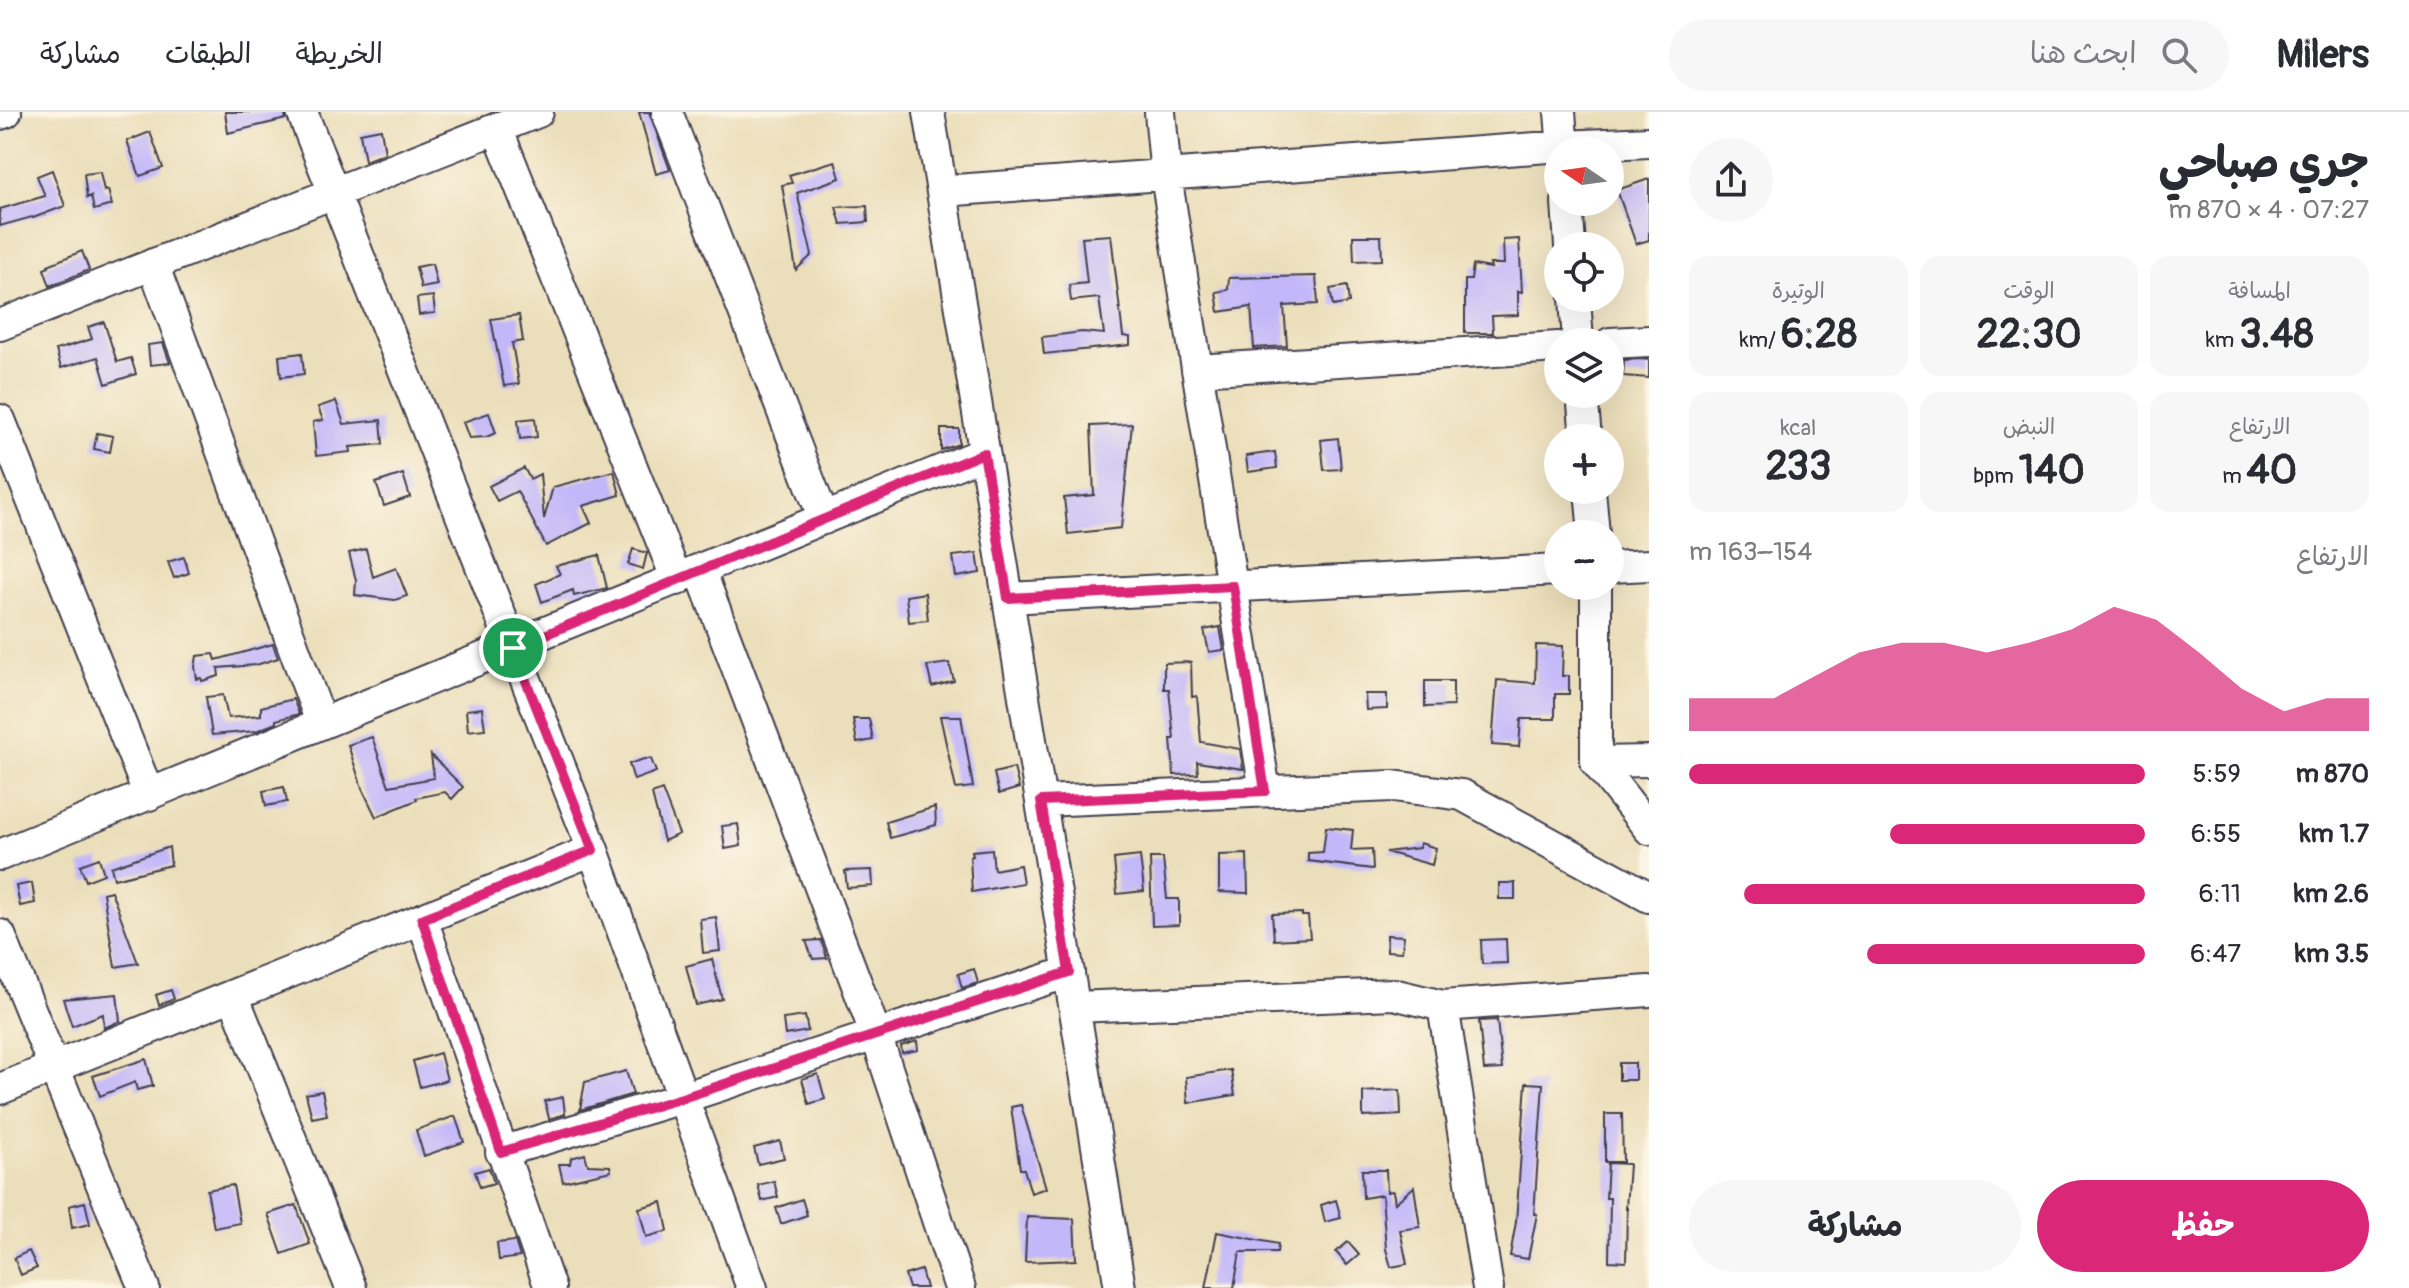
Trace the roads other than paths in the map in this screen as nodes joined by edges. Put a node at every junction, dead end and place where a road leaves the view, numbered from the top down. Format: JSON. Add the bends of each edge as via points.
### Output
{"nodes":[{"id":1,"x":6,"y":112,"type":"edge"},
{"id":2,"x":302,"y":112,"type":"edge"},
{"id":3,"x":538,"y":112,"type":"edge"},
{"id":4,"x":667,"y":112,"type":"edge"},
{"id":5,"x":929,"y":112,"type":"edge"},
{"id":6,"x":1160,"y":112,"type":"edge"},
{"id":7,"x":1560,"y":112,"type":"edge"},
{"id":8,"x":0,"y":114,"type":"edge"},
{"id":9,"x":497,"y":128,"type":"junction"},
{"id":10,"x":1562,"y":136,"type":"edge"},
{"id":11,"x":1649,"y":142,"type":"edge"},
{"id":12,"x":1624,"y":144,"type":"edge"},
{"id":13,"x":1544,"y":149,"type":"edge"},
{"id":14,"x":1166,"y":176,"type":"junction"},
{"id":15,"x":942,"y":191,"type":"junction"},
{"id":16,"x":334,"y":193,"type":"junction"},
{"id":17,"x":153,"y":264,"type":"junction"},
{"id":18,"x":0,"y":325,"type":"edge"},
{"id":19,"x":1649,"y":341,"type":"edge"},
{"id":20,"x":1624,"y":342,"type":"edge"},
{"id":21,"x":1544,"y":348,"type":"edge"},
{"id":22,"x":1197,"y":370,"type":"junction"},
{"id":23,"x":0,"y":420,"type":"edge"},
{"id":24,"x":984,"y":453,"type":"junction"},
{"id":25,"x":824,"y":519,"type":"junction"},
{"id":26,"x":1649,"y":565,"type":"edge"},
{"id":27,"x":1624,"y":566,"type":"edge"},
{"id":28,"x":1544,"y":571,"type":"edge"},
{"id":29,"x":688,"y":575,"type":"junction"},
{"id":30,"x":1233,"y":586,"type":"junction"},
{"id":31,"x":1008,"y":598,"type":"junction"},
{"id":32,"x":1596,"y":600,"type":"edge"},
{"id":33,"x":513,"y":648,"type":"junction"},
{"id":34,"x":321,"y":722,"type":"junction"},
{"id":35,"x":1649,"y":761,"type":"edge"},
{"id":36,"x":1596,"y":762,"type":"junction"},
{"id":37,"x":1265,"y":791,"type":"junction"},
{"id":38,"x":149,"y":795,"type":"junction"},
{"id":39,"x":1041,"y":801,"type":"junction"},
{"id":40,"x":1649,"y":829,"type":"edge"},
{"id":41,"x":593,"y":850,"type":"junction"},
{"id":42,"x":0,"y":855,"type":"edge"},
{"id":43,"x":1649,"y":897,"type":"edge"},
{"id":44,"x":422,"y":919,"type":"junction"},
{"id":45,"x":0,"y":935,"type":"edge"},
{"id":46,"x":1069,"y":972,"type":"junction"},
{"id":47,"x":1649,"y":991,"type":"edge"},
{"id":48,"x":233,"y":995,"type":"junction"},
{"id":49,"x":1443,"y":1006,"type":"junction"},
{"id":50,"x":1075,"y":1007,"type":"junction"},
{"id":51,"x":876,"y":1035,"type":"junction"},
{"id":52,"x":54,"y":1067,"type":"junction"},
{"id":53,"x":0,"y":1089,"type":"edge"},
{"id":54,"x":682,"y":1098,"type":"junction"},
{"id":55,"x":501,"y":1152,"type":"junction"},
{"id":56,"x":144,"y":1288,"type":"edge"},
{"id":57,"x":351,"y":1288,"type":"edge"},
{"id":58,"x":550,"y":1288,"type":"edge"},
{"id":59,"x":752,"y":1288,"type":"edge"},
{"id":60,"x":960,"y":1288,"type":"edge"},
{"id":61,"x":1120,"y":1288,"type":"edge"},
{"id":62,"x":1488,"y":1288,"type":"edge"}],
"edges":[{"from":1,"to":8,"type":"street"},
{"from":2,"to":16,"type":"street"},
{"from":3,"to":9,"type":"street"},
{"from":4,"to":25,"type":"street"},
{"from":5,"to":15,"type":"street"},
{"from":6,"to":14,"type":"street"},
{"from":7,"to":10,"type":"street"},
{"from":9,"to":16,"type":"street"},
{"from":9,"to":29,"type":"street"},
{"from":11,"to":12,"type":"street"},
{"from":13,"to":14,"type":"street"},
{"from":14,"to":15,"type":"street"},
{"from":14,"to":22,"type":"street"},
{"from":15,"to":24,"type":"street"},
{"from":16,"to":17,"type":"street"},
{"from":16,"to":33,"type":"street"},
{"from":17,"to":18,"type":"street"},
{"from":17,"to":34,"type":"street"},
{"from":19,"to":20,"type":"street"},
{"from":21,"to":22,"type":"street"},
{"from":22,"to":30,"type":"street"},
{"from":23,"to":38,"type":"street"},
{"from":24,"to":25,"type":"street"},
{"from":24,"to":31,"type":"street"},
{"from":25,"to":29,"type":"street"},
{"from":26,"to":27,"type":"street"},
{"from":28,"to":30,"type":"street"},
{"from":29,"to":33,"type":"street"},
{"from":29,"to":51,"type":"street"},
{"from":30,"to":31,"type":"street"},
{"from":30,"to":37,"type":"street"},
{"from":31,"to":39,"type":"street"},
{"from":32,"to":36,"type":"street"},
{"from":33,"to":34,"type":"street"},
{"from":33,"to":41,"type":"street"},
{"from":34,"to":38,"type":"street"},
{"from":35,"to":36,"type":"street"},
{"from":36,"to":40,"type":"street"},
{"from":37,"to":39,"type":"street"},
{"from":37,"to":43,"type":"street","via":[[1393,786],[1462,795]]},
{"from":38,"to":42,"type":"street"},
{"from":39,"to":46,"type":"street"},
{"from":41,"to":44,"type":"street"},
{"from":41,"to":54,"type":"street"},
{"from":44,"to":48,"type":"street"},
{"from":44,"to":55,"type":"street"},
{"from":45,"to":52,"type":"street"},
{"from":46,"to":50,"type":"street"},
{"from":46,"to":51,"type":"street"},
{"from":47,"to":49,"type":"street"},
{"from":48,"to":52,"type":"street"},
{"from":48,"to":57,"type":"street"},
{"from":49,"to":50,"type":"street","via":[[1393,994]]},
{"from":49,"to":62,"type":"street"},
{"from":50,"to":61,"type":"street"},
{"from":51,"to":54,"type":"street"},
{"from":51,"to":60,"type":"street"},
{"from":52,"to":53,"type":"street"},
{"from":52,"to":56,"type":"street"},
{"from":54,"to":55,"type":"street"},
{"from":54,"to":59,"type":"street"},
{"from":55,"to":58,"type":"street"}]}
